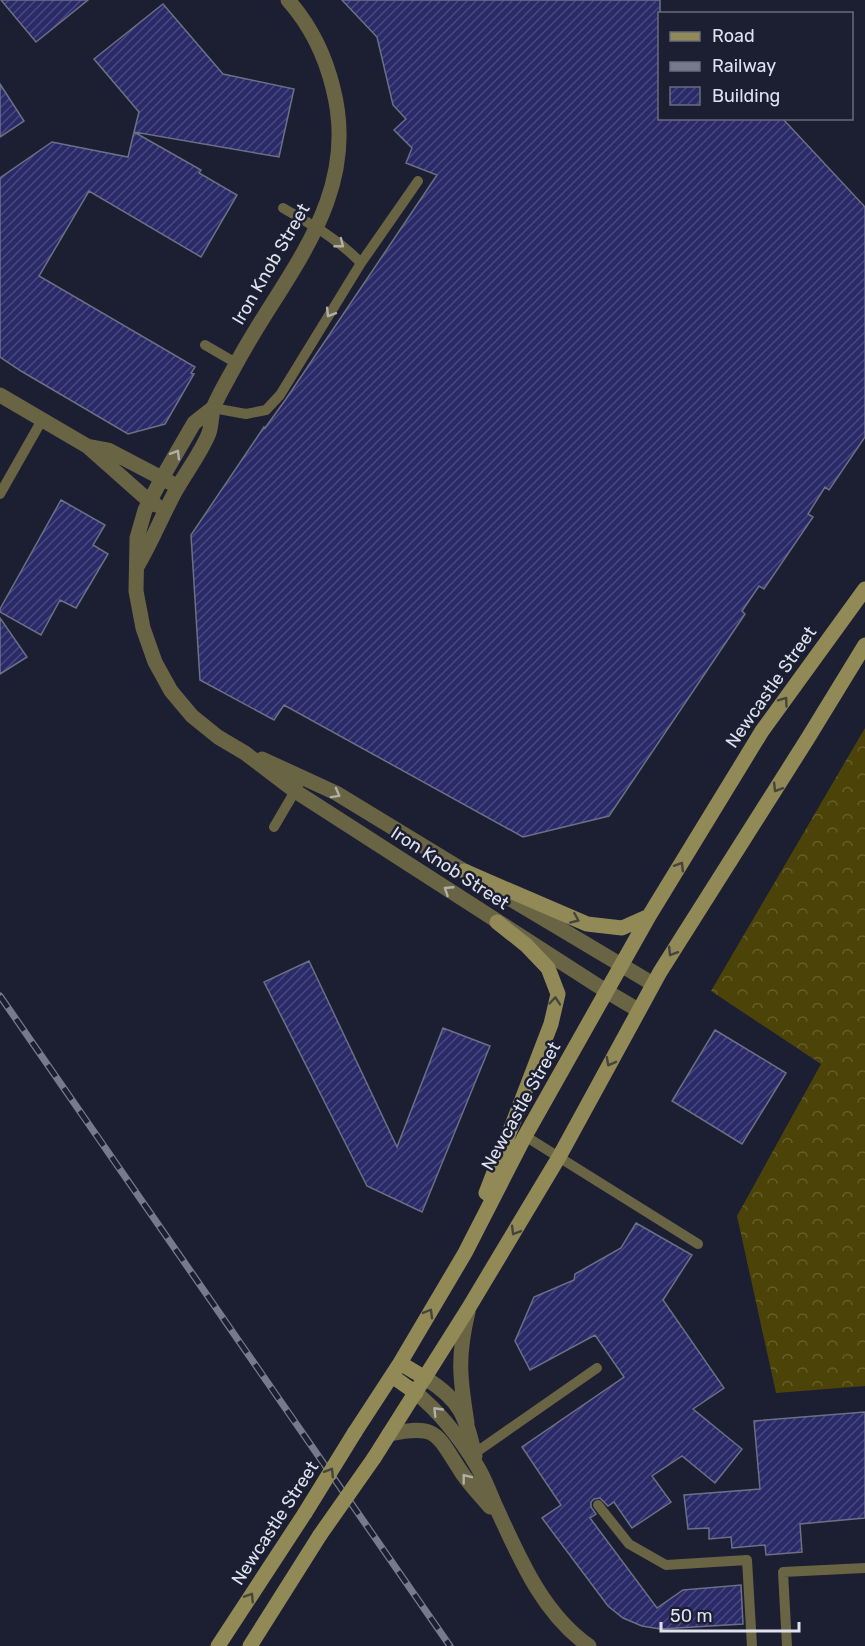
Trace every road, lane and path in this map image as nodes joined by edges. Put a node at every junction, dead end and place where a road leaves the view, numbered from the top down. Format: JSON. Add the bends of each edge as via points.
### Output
{"nodes":[{"id":1,"x":288,"y":0,"type":"edge"},
{"id":2,"x":418,"y":181,"type":"dead end"},
{"id":3,"x":283,"y":208,"type":"dead end"},
{"id":4,"x":317,"y":227,"type":"junction"},
{"id":5,"x":361,"y":263,"type":"junction"},
{"id":6,"x":205,"y":345,"type":"dead end"},
{"id":7,"x":236,"y":363,"type":"junction"},
{"id":8,"x":0,"y":395,"type":"edge"},
{"id":9,"x":213,"y":408,"type":"junction"},
{"id":10,"x":42,"y":420,"type":"junction"},
{"id":11,"x":87,"y":446,"type":"junction"},
{"id":12,"x":162,"y":478,"type":"junction"},
{"id":13,"x":178,"y":487,"type":"junction"},
{"id":14,"x":0,"y":494,"type":"edge"},
{"id":15,"x":149,"y":501,"type":"junction"},
{"id":16,"x":165,"y":510,"type":"junction"},
{"id":17,"x":138,"y":566,"type":"junction"},
{"id":18,"x":865,"y":589,"type":"edge"},
{"id":19,"x":865,"y":645,"type":"edge"},
{"id":20,"x":245,"y":753,"type":"junction"},
{"id":21,"x":304,"y":778,"type":"junction"},
{"id":22,"x":295,"y":791,"type":"junction"},
{"id":23,"x":274,"y":827,"type":"dead end"},
{"id":24,"x":464,"y":871,"type":"junction"},
{"id":25,"x":649,"y":916,"type":"junction"},
{"id":26,"x":497,"y":922,"type":"junction"},
{"id":27,"x":621,"y":965,"type":"junction"},
{"id":28,"x":653,"y":984,"type":"junction"},
{"id":29,"x":606,"y":992,"type":"junction"},
{"id":30,"x":638,"y":1010,"type":"junction"},
{"id":31,"x":525,"y":1136,"type":"junction"},
{"id":32,"x":559,"y":1157,"type":"junction"},
{"id":33,"x":698,"y":1244,"type":"dead end"},
{"id":34,"x":465,"y":1252,"type":"junction"},
{"id":35,"x":468,"y":1309,"type":"junction"},
{"id":36,"x":597,"y":1368,"type":"dead end"},
{"id":37,"x":396,"y":1369,"type":"junction"},
{"id":38,"x":425,"y":1378,"type":"junction"},
{"id":39,"x":416,"y":1393,"type":"junction"},
{"id":40,"x":467,"y":1423,"type":"junction"},
{"id":41,"x":389,"y":1434,"type":"junction"},
{"id":42,"x":476,"y":1460,"type":"junction"},
{"id":43,"x":598,"y":1505,"type":"dead end"},
{"id":44,"x":504,"y":1523,"type":"junction"},
{"id":45,"x":865,"y":1568,"type":"edge"},
{"id":46,"x":218,"y":1646,"type":"edge"},
{"id":47,"x":250,"y":1646,"type":"edge"},
{"id":48,"x":589,"y":1646,"type":"edge"},
{"id":49,"x":752,"y":1646,"type":"edge"},
{"id":50,"x":787,"y":1646,"type":"edge"}],
"edges":[{"from":1,"to":4,"type":"street","name":"Iron Knob Street","via":[[322,52],[336,98],[339,132],[335,175]]},
{"from":2,"to":5,"type":"lane"},
{"from":3,"to":4,"type":"lane"},
{"from":4,"to":5,"type":"lane","one_way":true,"via":[[344,245]]},
{"from":4,"to":7,"type":"street","name":"Iron Knob Street"},
{"from":5,"to":9,"type":"lane","one_way":true,"via":[[280,395],[266,410],[246,414]]},
{"from":6,"to":7,"type":"lane"},
{"from":7,"to":9,"type":"street","name":"Iron Knob Street"},
{"from":8,"to":10,"type":"street"},
{"from":12,"to":9,"type":"street","name":"Iron Knob Street","one_way":true,"via":[[194,423]]},
{"from":9,"to":13,"type":"street","name":"Iron Knob Street","via":[[209,432]]},
{"from":10,"to":11,"type":"street"},
{"from":10,"to":14,"type":"lane"},
{"from":11,"to":12,"type":"street","via":[[108,450]]},
{"from":11,"to":15,"type":"street"},
{"from":12,"to":13,"type":"street"},
{"from":12,"to":15,"type":"street","name":"Iron Knob Street"},
{"from":13,"to":16,"type":"street","name":"Iron Knob Street"},
{"from":15,"to":16,"type":"street"},
{"from":15,"to":17,"type":"street","name":"Iron Knob Street","via":[[136,538]]},
{"from":16,"to":17,"type":"street","name":"Iron Knob Street"},
{"from":17,"to":20,"type":"street","name":"Iron Knob Street","via":[[136,591],[143,628],[171,691],[192,716]]},
{"from":25,"to":18,"type":"main road","name":"Newcastle Street","one_way":true,"via":[[762,731]]},
{"from":19,"to":28,"type":"main road","one_way":true},
{"from":20,"to":21,"type":"street","name":"Iron Knob Street"},
{"from":20,"to":22,"type":"street","name":"Iron Knob Street"},
{"from":21,"to":22,"type":"lane"},
{"from":21,"to":24,"type":"street","name":"Iron Knob Street","one_way":true,"via":[[336,793]]},
{"from":22,"to":23,"type":"lane"},
{"from":26,"to":22,"type":"street","name":"Iron Knob Street","one_way":true},
{"from":24,"to":25,"type":"main road","one_way":true,"via":[[587,924],[622,928]]},
{"from":24,"to":27,"type":"street","name":"Iron Knob Street"},
{"from":25,"to":27,"type":"main road","name":"Newcastle Street"},
{"from":26,"to":29,"type":"street","name":"Iron Knob Street"},
{"from":34,"to":26,"type":"main road","one_way":true,"via":[[551,1024],[558,994],[548,968]]},
{"from":27,"to":28,"type":"street","name":"Iron Knob Street"},
{"from":27,"to":29,"type":"main road","name":"Newcastle Street"},
{"from":28,"to":30,"type":"main road"},
{"from":29,"to":30,"type":"street","name":"Iron Knob Street"},
{"from":29,"to":31,"type":"main road","name":"Newcastle Street"},
{"from":30,"to":32,"type":"main road","one_way":true},
{"from":31,"to":32,"type":"lane"},
{"from":31,"to":34,"type":"main road","name":"Newcastle Street"},
{"from":32,"to":33,"type":"lane"},
{"from":32,"to":35,"type":"main road","one_way":true},
{"from":37,"to":34,"type":"main road","name":"Newcastle Street","one_way":true},
{"from":35,"to":38,"type":"main road"},
{"from":35,"to":40,"type":"street","via":[[459,1357]]},
{"from":36,"to":42,"type":"lane"},
{"from":37,"to":38,"type":"main road"},
{"from":37,"to":39,"type":"main road"},
{"from":46,"to":37,"type":"main road","name":"Newcastle Street","one_way":true,"bridge":true},
{"from":38,"to":39,"type":"main road"},
{"from":38,"to":40,"type":"street","via":[[452,1397]]},
{"from":39,"to":41,"type":"main road"},
{"from":42,"to":39,"type":"street","one_way":true,"via":[[442,1415]]},
{"from":40,"to":42,"type":"street"},
{"from":44,"to":41,"type":"street","one_way":true,"via":[[437,1436],[418,1430]]},
{"from":41,"to":47,"type":"main road","bridge":true},
{"from":42,"to":44,"type":"street"},
{"from":43,"to":49,"type":"lane","via":[[628,1544],[666,1565],[747,1560]]},
{"from":44,"to":48,"type":"street","via":[[543,1598],[563,1624]]},
{"from":45,"to":50,"type":"lane","via":[[783,1572]]}]}
